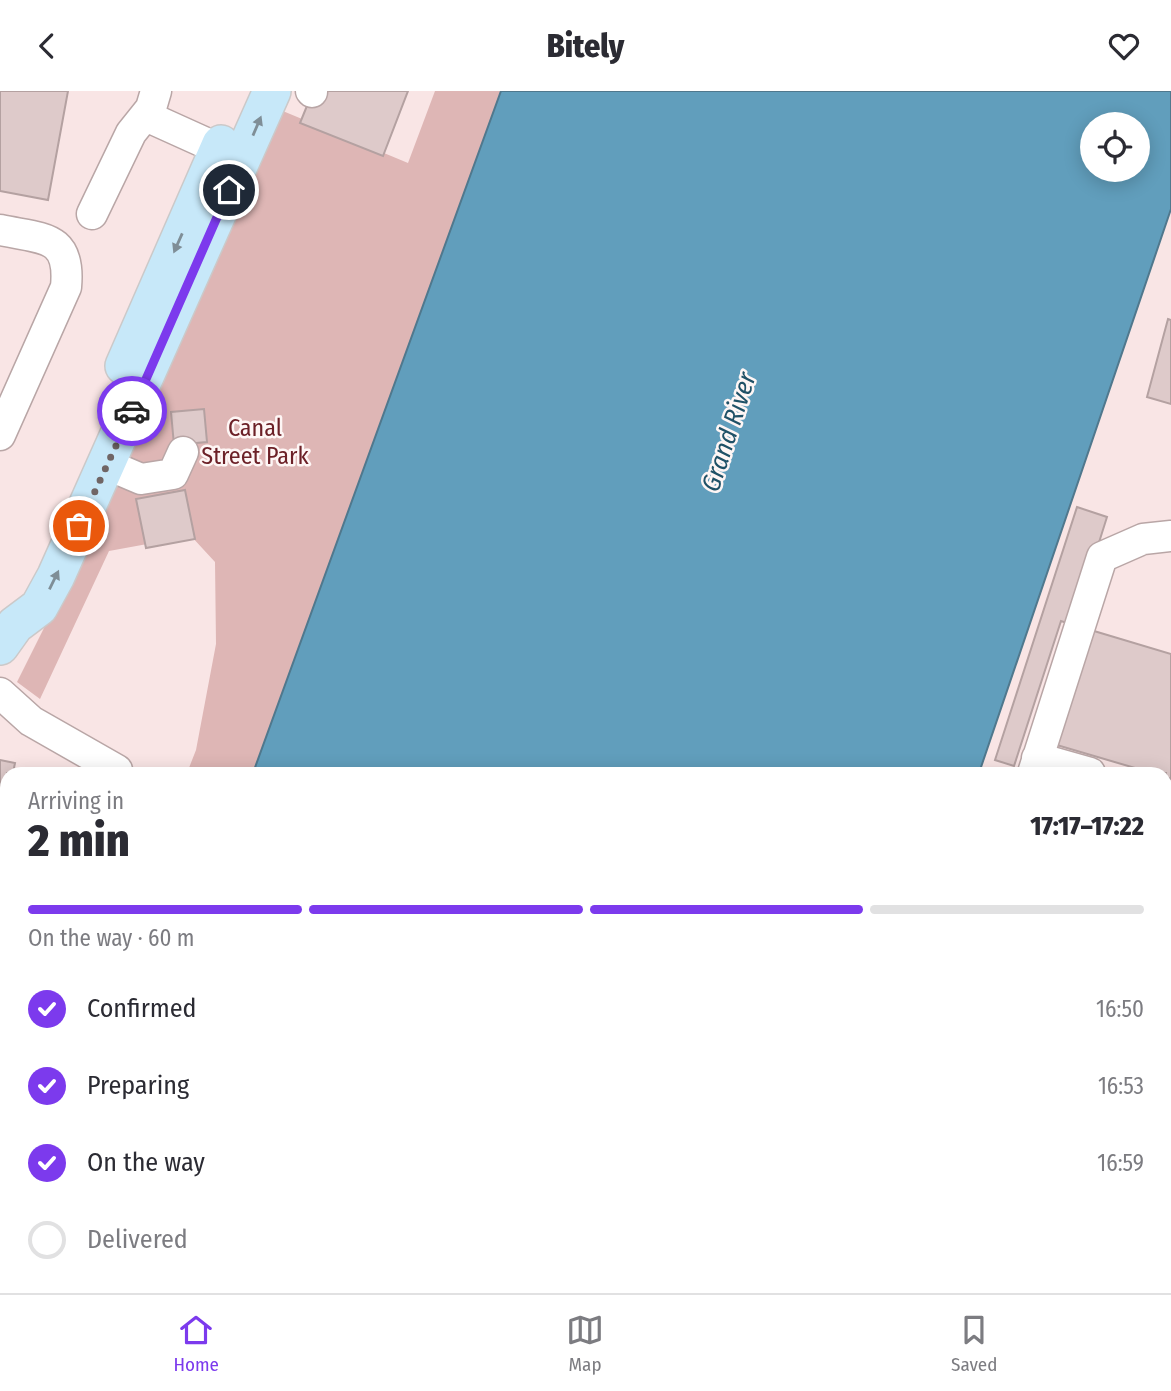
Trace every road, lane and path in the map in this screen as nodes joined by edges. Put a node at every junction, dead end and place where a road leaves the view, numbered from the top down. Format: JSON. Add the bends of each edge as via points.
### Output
{"nodes":[{"id":1,"x":245,"y":91,"type":"edge"},
{"id":2,"x":272,"y":91,"type":"edge"},
{"id":3,"x":151,"y":103,"type":"edge"},
{"id":4,"x":219,"y":149,"type":"junction"},
{"id":5,"x":92,"y":213,"type":"dead end"},
{"id":6,"x":0,"y":230,"type":"edge"},
{"id":7,"x":0,"y":435,"type":"edge"},
{"id":8,"x":183,"y":452,"type":"dead end"},
{"id":9,"x":108,"y":465,"type":"junction"},
{"id":10,"x":1171,"y":536,"type":"edge"},
{"id":11,"x":5,"y":638,"type":"edge"},
{"id":12,"x":0,"y":693,"type":"edge"},
{"id":13,"x":1035,"y":766,"type":"edge"},
{"id":14,"x":112,"y":767,"type":"edge"}],
"edges":[{"from":1,"to":4,"type":"main road"},
{"from":9,"to":2,"type":"main road","one_way":true},
{"from":3,"to":4,"type":"lane"},
{"from":3,"to":5,"type":"lane","via":[[128,138]]},
{"from":4,"to":11,"type":"main road","one_way":true,"via":[[22,588]]},
{"from":6,"to":7,"type":"lane","via":[[61,247],[68,267],[66,287]]},
{"from":8,"to":9,"type":"lane","via":[[173,474],[159,485]]},
{"from":11,"to":9,"type":"main road","one_way":true,"via":[[42,604]]},
{"from":10,"to":13,"type":"lane","via":[[1143,539],[1102,557]]},
{"from":12,"to":14,"type":"lane","via":[[31,721]]}]}
